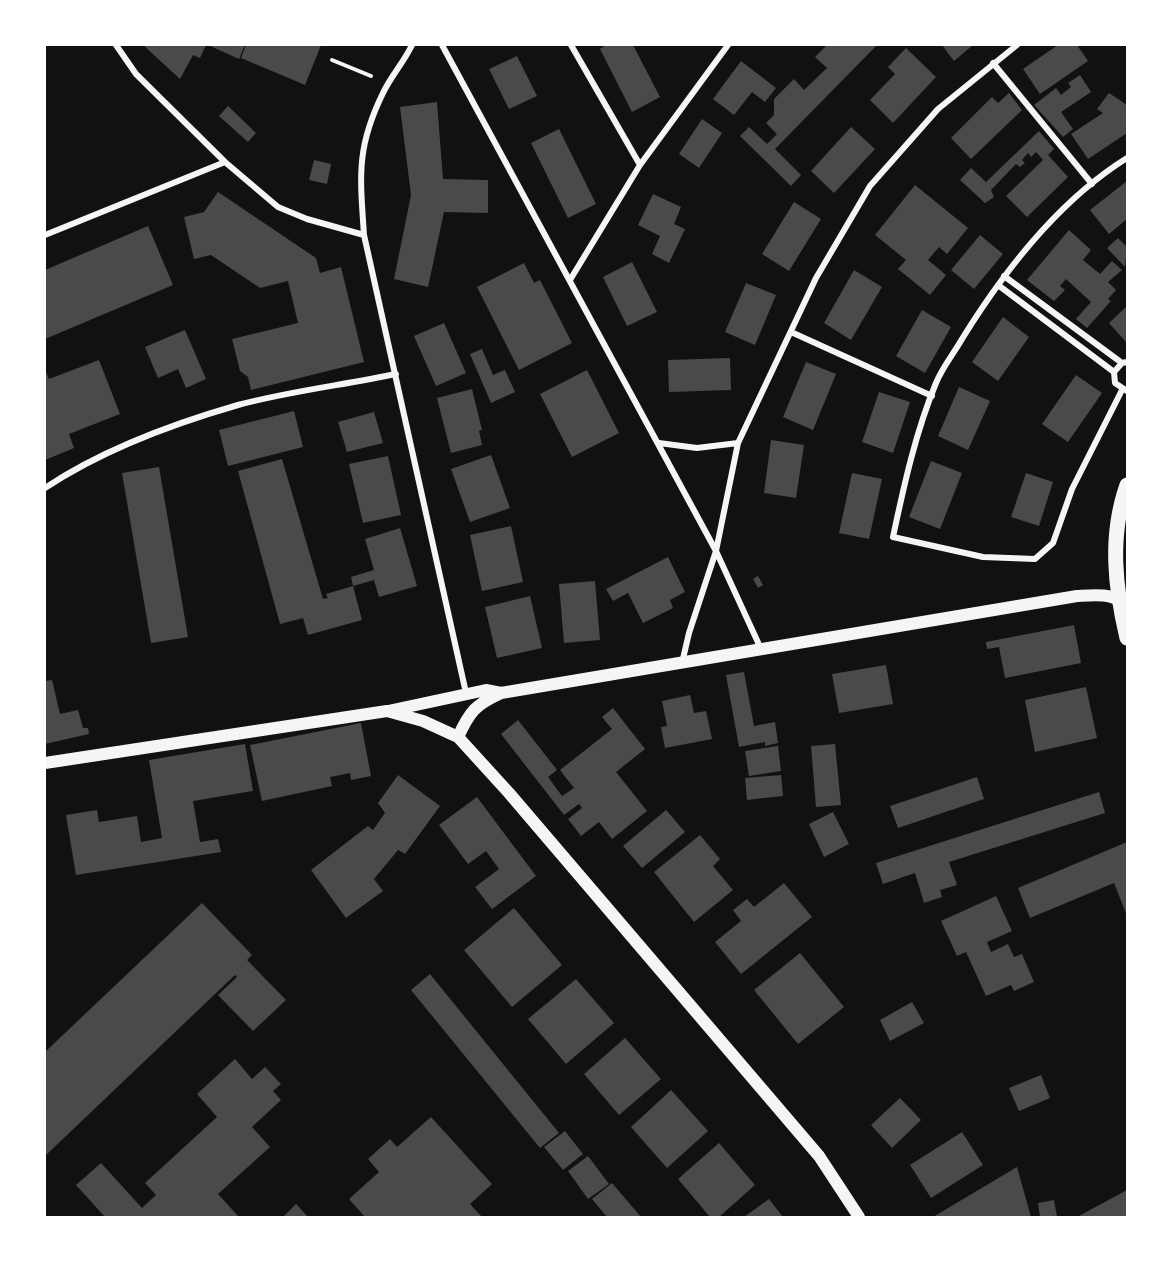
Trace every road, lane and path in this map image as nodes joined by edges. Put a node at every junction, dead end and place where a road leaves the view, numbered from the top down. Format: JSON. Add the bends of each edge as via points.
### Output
{"nodes":[{"id":1,"x":116,"y":45,"type":"edge"},
{"id":2,"x":412,"y":45,"type":"edge"},
{"id":3,"x":442,"y":45,"type":"edge"},
{"id":4,"x":571,"y":45,"type":"edge"},
{"id":5,"x":728,"y":45,"type":"edge"},
{"id":6,"x":1017,"y":45,"type":"edge"},
{"id":7,"x":332,"y":60,"type":"dead end"},
{"id":8,"x":993,"y":63,"type":"junction"},
{"id":9,"x":371,"y":76,"type":"dead end"},
{"id":10,"x":1127,"y":158,"type":"edge"},
{"id":11,"x":225,"y":162,"type":"junction"},
{"id":12,"x":640,"y":165,"type":"junction"},
{"id":13,"x":1092,"y":184,"type":"junction"},
{"id":14,"x":45,"y":234,"type":"edge"},
{"id":15,"x":363,"y":235,"type":"junction"},
{"id":16,"x":1004,"y":276,"type":"junction"},
{"id":17,"x":570,"y":280,"type":"junction"},
{"id":18,"x":998,"y":285,"type":"junction"},
{"id":19,"x":791,"y":333,"type":"junction"},
{"id":20,"x":1124,"y":363,"type":"edge"},
{"id":21,"x":1114,"y":372,"type":"junction"},
{"id":22,"x":396,"y":374,"type":"junction"},
{"id":23,"x":1124,"y":390,"type":"edge"},
{"id":24,"x":932,"y":396,"type":"junction"},
{"id":25,"x":659,"y":443,"type":"junction"},
{"id":26,"x":738,"y":443,"type":"junction"},
{"id":27,"x":1127,"y":485,"type":"edge"},
{"id":28,"x":45,"y":489,"type":"edge"},
{"id":29,"x":716,"y":551,"type":"junction"},
{"id":30,"x":1122,"y":601,"type":"edge"},
{"id":31,"x":1127,"y":638,"type":"edge"},
{"id":32,"x":761,"y":649,"type":"junction"},
{"id":33,"x":682,"y":663,"type":"junction"},
{"id":34,"x":466,"y":693,"type":"junction"},
{"id":35,"x":501,"y":693,"type":"junction"},
{"id":36,"x":387,"y":711,"type":"junction"},
{"id":37,"x":458,"y":737,"type":"junction"},
{"id":38,"x":45,"y":763,"type":"edge"},
{"id":39,"x":858,"y":1217,"type":"edge"}],
"edges":[{"from":1,"to":11,"type":"street","via":[[136,74]]},
{"from":2,"to":15,"type":"street","via":[[383,91],[366,133],[360,166]]},
{"from":3,"to":17,"type":"street"},
{"from":4,"to":12,"type":"street"},
{"from":5,"to":12,"type":"street"},
{"from":6,"to":8,"type":"street"},
{"from":7,"to":9,"type":"path"},
{"from":8,"to":13,"type":"street"},
{"from":8,"to":19,"type":"street","via":[[938,110],[870,186],[816,278]]},
{"from":10,"to":13,"type":"street"},
{"from":11,"to":14,"type":"street"},
{"from":11,"to":15,"type":"street","via":[[278,207]]},
{"from":12,"to":17,"type":"street"},
{"from":13,"to":16,"type":"street","via":[[1040,233]]},
{"from":15,"to":22,"type":"street"},
{"from":16,"to":18,"type":"street"},
{"from":16,"to":20,"type":"street"},
{"from":17,"to":25,"type":"street"},
{"from":18,"to":21,"type":"street"},
{"from":18,"to":24,"type":"street","via":[[936,382]]},
{"from":19,"to":24,"type":"street"},
{"from":19,"to":26,"type":"street"},
{"from":20,"to":21,"type":"street"},
{"from":21,"to":23,"type":"street","via":[[1115,383]]},
{"from":22,"to":28,"type":"street","via":[[228,408],[94,460]]},
{"from":22,"to":34,"type":"street"},
{"from":23,"to":24,"type":"street","via":[[1072,489],[1053,543],[1035,559],[983,557],[893,537],[903,488]]},
{"from":25,"to":26,"type":"street","via":[[697,448]]},
{"from":25,"to":29,"type":"street"},
{"from":26,"to":29,"type":"street"},
{"from":27,"to":30,"type":"main road","via":[[1115,544]]},
{"from":29,"to":32,"type":"street"},
{"from":29,"to":33,"type":"street"},
{"from":30,"to":31,"type":"main road"},
{"from":30,"to":32,"type":"main road","via":[[1102,595],[1077,596]]},
{"from":32,"to":33,"type":"main road"},
{"from":33,"to":35,"type":"main road"},
{"from":34,"to":35,"type":"main road"},
{"from":34,"to":36,"type":"main road"},
{"from":35,"to":37,"type":"main road","via":[[469,714]]},
{"from":36,"to":37,"type":"main road"},
{"from":36,"to":38,"type":"main road"},
{"from":37,"to":39,"type":"main road","via":[[819,1156]]}]}
